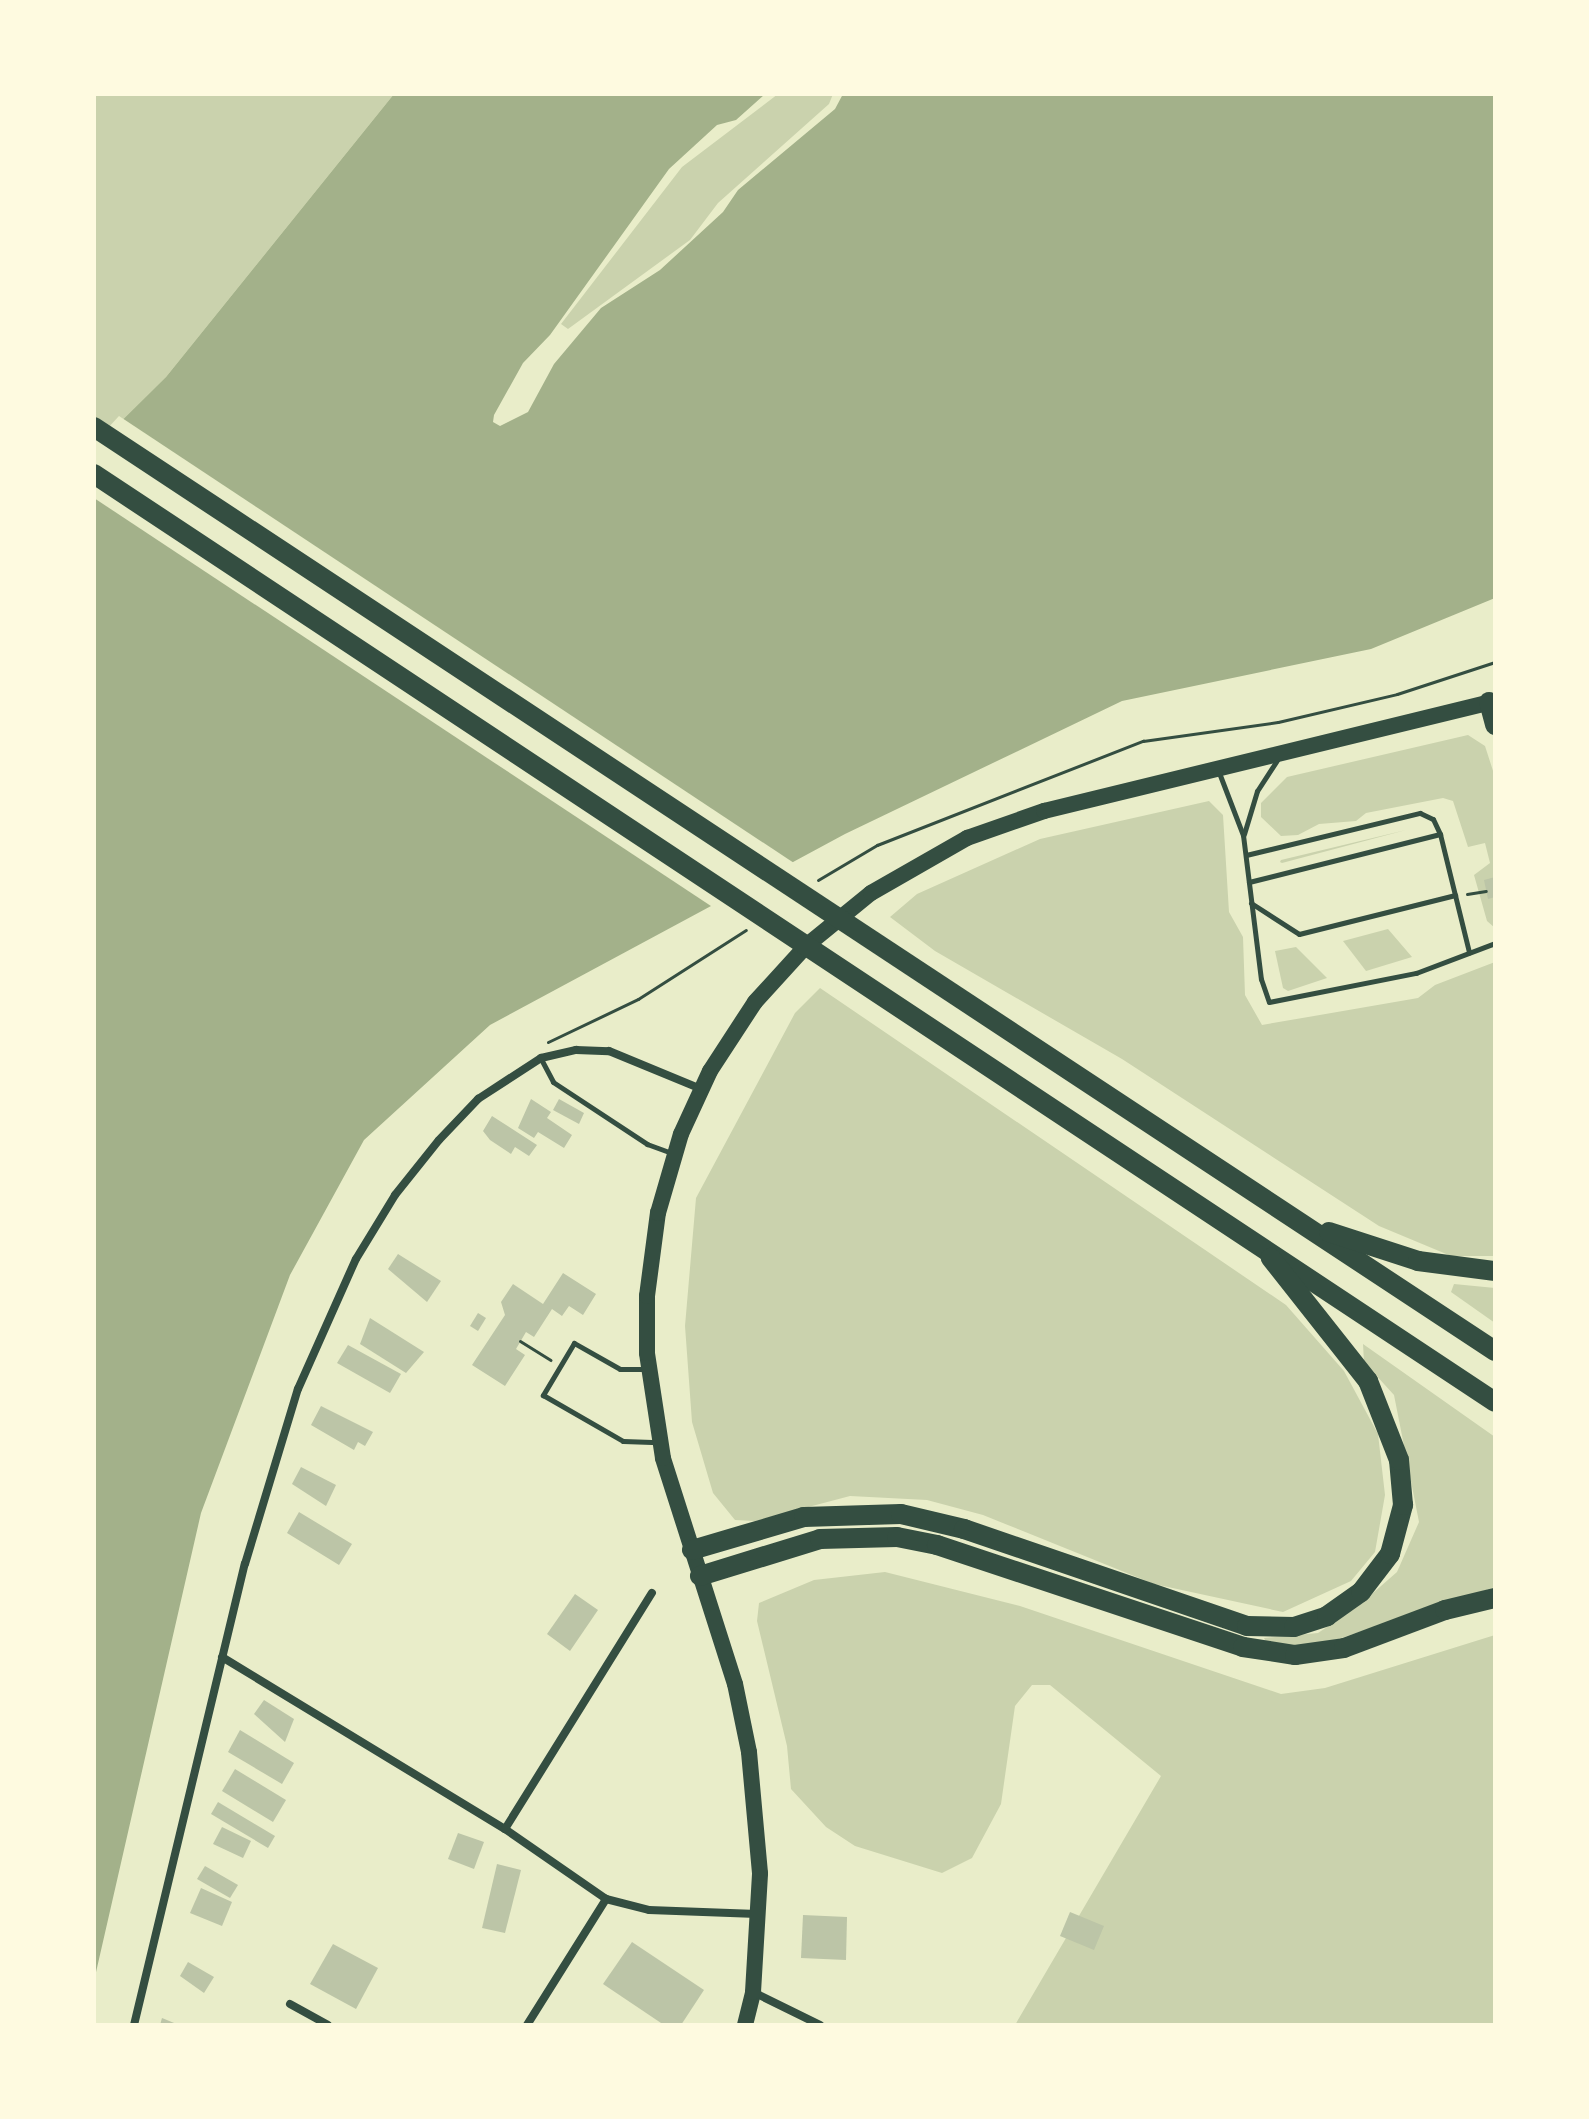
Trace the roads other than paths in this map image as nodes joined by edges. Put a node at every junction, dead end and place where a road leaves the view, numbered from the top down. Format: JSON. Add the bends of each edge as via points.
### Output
{"nodes":[{"id":1,"x":94,"y":427,"type":"edge"},
{"id":2,"x":94,"y":474,"type":"edge"},
{"id":3,"x":1492,"y":702,"type":"edge"},
{"id":4,"x":1495,"y":725,"type":"edge"},
{"id":5,"x":1282,"y":753,"type":"junction"},
{"id":6,"x":1217,"y":769,"type":"junction"},
{"id":7,"x":1440,"y":834,"type":"junction"},
{"id":8,"x":1243,"y":835,"type":"junction"},
{"id":9,"x":1246,"y":855,"type":"junction"},
{"id":10,"x":1249,"y":882,"type":"junction"},
{"id":11,"x":1455,"y":895,"type":"junction"},
{"id":12,"x":1251,"y":902,"type":"junction"},
{"id":13,"x":1495,"y":943,"type":"edge"},
{"id":14,"x":1469,"y":952,"type":"junction"},
{"id":15,"x":541,"y":1058,"type":"junction"},
{"id":16,"x":701,"y":1089,"type":"junction"},
{"id":17,"x":674,"y":1154,"type":"junction"},
{"id":18,"x":1301,"y":1223,"type":"junction"},
{"id":19,"x":1258,"y":1242,"type":"junction"},
{"id":20,"x":1495,"y":1271,"type":"edge"},
{"id":21,"x":1495,"y":1351,"type":"edge"},
{"id":22,"x":648,"y":1369,"type":"junction"},
{"id":23,"x":1495,"y":1402,"type":"edge"},
{"id":24,"x":660,"y":1442,"type":"junction"},
{"id":25,"x":692,"y":1550,"type":"junction"},
{"id":26,"x":700,"y":1576,"type":"junction"},
{"id":27,"x":652,"y":1593,"type":"dead end"},
{"id":28,"x":1495,"y":1598,"type":"edge"},
{"id":29,"x":222,"y":1657,"type":"junction"},
{"id":30,"x":505,"y":1829,"type":"junction"},
{"id":31,"x":606,"y":1899,"type":"junction"},
{"id":32,"x":759,"y":1914,"type":"junction"},
{"id":33,"x":753,"y":1992,"type":"junction"},
{"id":34,"x":290,"y":2004,"type":"dead end"},
{"id":35,"x":134,"y":2025,"type":"edge"},
{"id":36,"x":328,"y":2025,"type":"edge"},
{"id":37,"x":527,"y":2025,"type":"edge"},
{"id":38,"x":745,"y":2025,"type":"edge"},
{"id":39,"x":820,"y":2025,"type":"edge"}],
"edges":[{"from":1,"to":18,"type":"highway"},
{"from":2,"to":19,"type":"highway"},
{"from":3,"to":4,"type":"highway"},
{"from":3,"to":5,"type":"main road"},
{"from":5,"to":6,"type":"main road"},
{"from":5,"to":8,"type":"lane","via":[[1257,791]]},
{"from":6,"to":8,"type":"lane"},
{"from":6,"to":16,"type":"main road","via":[[1018,818],[897,876],[788,964],[742,1021]]},
{"from":7,"to":9,"type":"lane","via":[[1433,819],[1420,813]]},
{"from":7,"to":10,"type":"lane"},
{"from":7,"to":11,"type":"lane"},
{"from":8,"to":9,"type":"lane"},
{"from":9,"to":10,"type":"lane"},
{"from":10,"to":12,"type":"lane"},
{"from":11,"to":12,"type":"lane","via":[[1299,934]]},
{"from":11,"to":14,"type":"lane"},
{"from":12,"to":14,"type":"lane","via":[[1264,997],[1273,1003],[1416,973]]},
{"from":13,"to":14,"type":"lane"},
{"from":15,"to":16,"type":"street","via":[[576,1050],[609,1051]]},
{"from":15,"to":17,"type":"lane","via":[[553,1082],[651,1146]]},
{"from":15,"to":29,"type":"street","via":[[494,1086],[439,1140],[395,1195],[356,1259],[298,1389]]},
{"from":16,"to":17,"type":"main road"},
{"from":17,"to":22,"type":"main road","via":[[651,1253]]},
{"from":18,"to":20,"type":"highway","via":[[1418,1261]]},
{"from":18,"to":21,"type":"highway"},
{"from":19,"to":23,"type":"highway"},
{"from":19,"to":25,"type":"highway","via":[[1363,1374],[1389,1424],[1399,1460],[1403,1505],[1390,1554],[1361,1592],[1327,1616],[1285,1627],[1235,1624],[964,1529],[901,1514],[804,1517]]},
{"from":22,"to":24,"type":"main road"},
{"from":22,"to":24,"type":"lane","via":[[614,1367],[574,1343],[543,1395],[623,1441]]},
{"from":24,"to":25,"type":"main road"},
{"from":25,"to":26,"type":"main road"},
{"from":26,"to":28,"type":"highway","via":[[820,1539],[897,1537],[946,1548],[1243,1647],[1295,1655],[1344,1648],[1445,1610]]},
{"from":26,"to":32,"type":"main road","via":[[735,1684],[749,1752],[759,1844]]},
{"from":27,"to":30,"type":"street"},
{"from":29,"to":30,"type":"street"},
{"from":29,"to":35,"type":"street"},
{"from":30,"to":31,"type":"street"},
{"from":31,"to":32,"type":"street","via":[[649,1910]]},
{"from":31,"to":37,"type":"street"},
{"from":32,"to":33,"type":"main road"},
{"from":33,"to":38,"type":"main road"},
{"from":33,"to":39,"type":"street"},
{"from":34,"to":36,"type":"street"}]}
